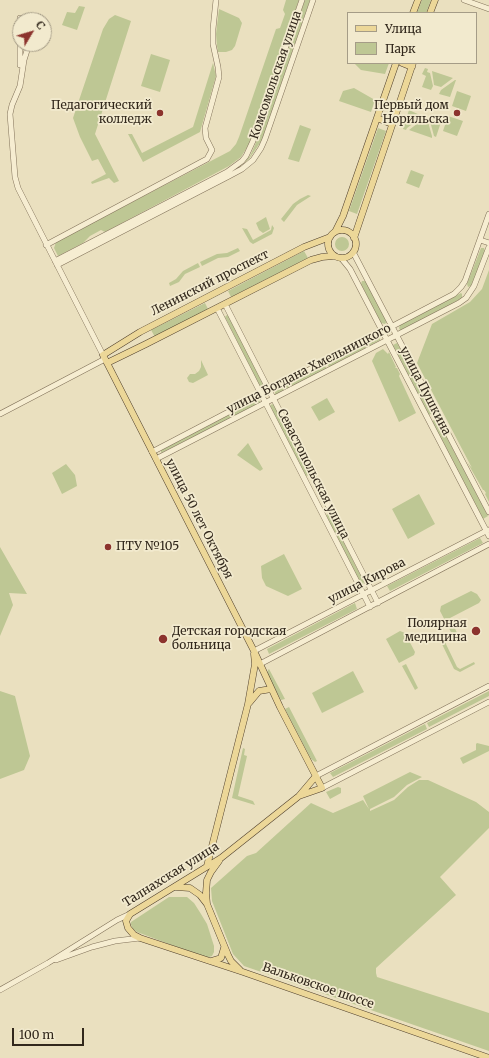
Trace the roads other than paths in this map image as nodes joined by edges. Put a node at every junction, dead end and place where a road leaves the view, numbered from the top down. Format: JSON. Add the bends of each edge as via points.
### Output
{"nodes":[{"id":1,"x":216,"y":0,"type":"edge"},
{"id":2,"x":302,"y":0,"type":"edge"},
{"id":3,"x":313,"y":0,"type":"edge"},
{"id":4,"x":418,"y":0,"type":"edge"},
{"id":5,"x":435,"y":0,"type":"edge"},
{"id":6,"x":464,"y":0,"type":"edge"},
{"id":7,"x":489,"y":9,"type":"edge"},
{"id":8,"x":413,"y":12,"type":"edge"},
{"id":9,"x":430,"y":12,"type":"edge"},
{"id":10,"x":20,"y":52,"type":"edge"},
{"id":11,"x":26,"y":52,"type":"edge"},
{"id":12,"x":396,"y":64,"type":"edge"},
{"id":13,"x":412,"y":65,"type":"edge"},
{"id":14,"x":20,"y":86,"type":"junction"},
{"id":15,"x":377,"y":118,"type":"junction"},
{"id":16,"x":392,"y":124,"type":"junction"},
{"id":17,"x":194,"y":191,"type":"junction"},
{"id":18,"x":489,"y":214,"type":"edge"},
{"id":19,"x":335,"y":232,"type":"junction"},
{"id":20,"x":330,"y":237,"type":"junction"},
{"id":21,"x":354,"y":238,"type":"junction"},
{"id":22,"x":480,"y":240,"type":"junction"},
{"id":23,"x":489,"y":243,"type":"edge"},
{"id":24,"x":46,"y":245,"type":"junction"},
{"id":25,"x":489,"y":247,"type":"edge"},
{"id":26,"x":353,"y":252,"type":"junction"},
{"id":27,"x":334,"y":256,"type":"junction"},
{"id":28,"x":341,"y":258,"type":"junction"},
{"id":29,"x":56,"y":263,"type":"junction"},
{"id":30,"x":461,"y":287,"type":"junction"},
{"id":31,"x":469,"y":294,"type":"junction"},
{"id":32,"x":224,"y":304,"type":"junction"},
{"id":33,"x":217,"y":308,"type":"junction"},
{"id":34,"x":392,"y":327,"type":"junction"},
{"id":35,"x":383,"y":332,"type":"junction"},
{"id":36,"x":397,"y":336,"type":"junction"},
{"id":37,"x":387,"y":340,"type":"junction"},
{"id":38,"x":105,"y":359,"type":"junction"},
{"id":39,"x":269,"y":391,"type":"junction"},
{"id":40,"x":262,"y":395,"type":"junction"},
{"id":41,"x":273,"y":399,"type":"junction"},
{"id":42,"x":266,"y":403,"type":"junction"},
{"id":43,"x":0,"y":414,"type":"edge"},
{"id":44,"x":152,"y":452,"type":"junction"},
{"id":45,"x":156,"y":459,"type":"junction"},
{"id":46,"x":313,"y":476,"type":"junction"},
{"id":47,"x":305,"y":480,"type":"junction"},
{"id":48,"x":330,"y":510,"type":"junction"},
{"id":49,"x":489,"y":512,"type":"edge"},
{"id":50,"x":322,"y":514,"type":"junction"},
{"id":51,"x":488,"y":532,"type":"edge"},
{"id":52,"x":489,"y":544,"type":"edge"},
{"id":53,"x":371,"y":590,"type":"junction"},
{"id":54,"x":363,"y":594,"type":"junction"},
{"id":55,"x":378,"y":603,"type":"junction"},
{"id":56,"x":370,"y":607,"type":"junction"},
{"id":57,"x":254,"y":651,"type":"junction"},
{"id":58,"x":260,"y":664,"type":"junction"},
{"id":59,"x":489,"y":686,"type":"edge"},
{"id":60,"x":271,"y":689,"type":"junction"},
{"id":61,"x":489,"y":702,"type":"edge"},
{"id":62,"x":248,"y":704,"type":"junction"},
{"id":63,"x":316,"y":776,"type":"junction"},
{"id":64,"x":322,"y":788,"type":"junction"},
{"id":65,"x":299,"y":796,"type":"junction"},
{"id":66,"x":221,"y":858,"type":"junction"},
{"id":67,"x":207,"y":866,"type":"junction"},
{"id":68,"x":174,"y":887,"type":"junction"},
{"id":69,"x":207,"y":904,"type":"junction"},
{"id":70,"x":127,"y":915,"type":"junction"},
{"id":71,"x":140,"y":938,"type":"junction"},
{"id":72,"x":224,"y":948,"type":"junction"},
{"id":73,"x":210,"y":961,"type":"junction"},
{"id":74,"x":48,"y":963,"type":"junction"},
{"id":75,"x":243,"y":972,"type":"junction"},
{"id":76,"x":0,"y":990,"type":"edge"},
{"id":77,"x":489,"y":1058,"type":"edge"}],
"edges":[{"from":1,"to":24,"type":"street","via":[[213,44],[219,77],[205,128],[206,138],[212,150],[207,159]]},
{"from":2,"to":17,"type":"street","name":"Комсомольская улица","via":[[250,149],[232,168]]},
{"from":3,"to":17,"type":"street","name":"Комсомольская улица","via":[[265,138],[256,155],[242,169]]},
{"from":4,"to":8,"type":"main road"},
{"from":5,"to":9,"type":"main road"},
{"from":6,"to":7,"type":"street"},
{"from":10,"to":14,"type":"street"},
{"from":11,"to":14,"type":"street"},
{"from":12,"to":15,"type":"main road"},
{"from":13,"to":16,"type":"main road"},
{"from":14,"to":24,"type":"street","name":"улица 50 лет Октября","via":[[10,114],[15,177]]},
{"from":15,"to":16,"type":"main road"},
{"from":15,"to":19,"type":"main road"},
{"from":16,"to":21,"type":"main road"},
{"from":17,"to":29,"type":"street","name":"Комсомольская улица"},
{"from":18,"to":22,"type":"street","name":"улица Богдана Хмельницкого"},
{"from":19,"to":20,"type":"main road"},
{"from":19,"to":21,"type":"main road","via":[[346,231]]},
{"from":20,"to":27,"type":"main road","via":[[328,247]]},
{"from":20,"to":38,"type":"main road","name":"Ленинский проспект","via":[[304,247],[140,332]]},
{"from":21,"to":26,"type":"main road"},
{"from":22,"to":23,"type":"street"},
{"from":22,"to":30,"type":"street","name":"улица Богдана Хмельницкого"},
{"from":24,"to":29,"type":"street","name":"улица 50 лет Октября"},
{"from":25,"to":31,"type":"street","name":"улица Богдана Хмельницкого","via":[[481,271]]},
{"from":26,"to":28,"type":"main road","via":[[348,257]]},
{"from":26,"to":34,"type":"street","name":"улица Пушкина"},
{"from":27,"to":28,"type":"main road"},
{"from":27,"to":32,"type":"main road","via":[[311,260]]},
{"from":28,"to":35,"type":"street","name":"улица Пушкина","via":[[350,269]]},
{"from":29,"to":38,"type":"street","name":"улица 50 лет Октября"},
{"from":30,"to":31,"type":"street"},
{"from":30,"to":34,"type":"street","name":"улица Богдана Хмельницкого","via":[[448,298]]},
{"from":31,"to":36,"type":"street","name":"улица Богдана Хмельницкого","via":[[452,308]]},
{"from":32,"to":33,"type":"main road"},
{"from":32,"to":39,"type":"street","name":"Севастопольская улица"},
{"from":33,"to":38,"type":"main road"},
{"from":33,"to":40,"type":"street","name":"Севастопольская улица"},
{"from":34,"to":35,"type":"street","name":"улица Богдана Хмельницкого"},
{"from":34,"to":36,"type":"street","name":"улица Пушкина"},
{"from":35,"to":37,"type":"street","name":"улица Пушкина"},
{"from":35,"to":39,"type":"street","name":"улица Богдана Хмельницкого"},
{"from":36,"to":37,"type":"street","name":"улица Богдана Хмельницкого"},
{"from":36,"to":49,"type":"street","name":"улица Пушкина"},
{"from":37,"to":41,"type":"street","name":"улица Богдана Хмельницкого"},
{"from":37,"to":51,"type":"street","name":"улица Пушкина"},
{"from":38,"to":43,"type":"street"},
{"from":38,"to":44,"type":"main road","name":"улица 50 лет Октября"},
{"from":39,"to":40,"type":"street","name":"улица Богдана Хмельницкого"},
{"from":39,"to":41,"type":"street","name":"Севастопольская улица"},
{"from":40,"to":42,"type":"street","name":"Севастопольская улица"},
{"from":40,"to":44,"type":"street","name":"улица Богдана Хмельницкого"},
{"from":41,"to":42,"type":"street","name":"улица Богдана Хмельницкого"},
{"from":41,"to":46,"type":"street","name":"Севастопольская улица"},
{"from":42,"to":45,"type":"street","name":"улица Богдана Хмельницкого"},
{"from":42,"to":47,"type":"street","name":"Севастопольская улица"},
{"from":44,"to":45,"type":"main road","name":"улица 50 лет Октября"},
{"from":45,"to":57,"type":"main road","name":"улица 50 лет Октября"},
{"from":46,"to":47,"type":"street"},
{"from":46,"to":48,"type":"street","name":"Севастопольская улица"},
{"from":47,"to":50,"type":"street","name":"Севастопольская улица"},
{"from":48,"to":50,"type":"street"},
{"from":48,"to":53,"type":"street","name":"Севастопольская улица"},
{"from":50,"to":54,"type":"street","name":"Севастопольская улица"},
{"from":51,"to":53,"type":"street","name":"улица Кирова"},
{"from":52,"to":55,"type":"street","name":"улица Кирова"},
{"from":53,"to":54,"type":"street","name":"улица Кирова"},
{"from":53,"to":55,"type":"street","name":"Севастопольская улица"},
{"from":54,"to":56,"type":"street","name":"Севастопольская улица"},
{"from":54,"to":57,"type":"street","name":"улица Кирова"},
{"from":55,"to":56,"type":"street","name":"улица Кирова"},
{"from":56,"to":58,"type":"street","name":"улица Кирова"},
{"from":57,"to":58,"type":"main road","name":"улица 50 лет Октября"},
{"from":57,"to":62,"type":"main road","via":[[255,664]]},
{"from":58,"to":60,"type":"main road","name":"улица 50 лет Октября"},
{"from":59,"to":63,"type":"street","name":"Талнахская улица"},
{"from":60,"to":62,"type":"main road","via":[[259,691]]},
{"from":60,"to":63,"type":"main road","name":"улица 50 лет Октября"},
{"from":61,"to":64,"type":"street","name":"Талнахская улица"},
{"from":62,"to":67,"type":"main road"},
{"from":63,"to":64,"type":"main road","name":"улица 50 лет Октября"},
{"from":63,"to":65,"type":"main road","name":"Талнахская улица"},
{"from":64,"to":65,"type":"main road","name":"Талнахская улица"},
{"from":65,"to":66,"type":"main road","name":"Талнахская улица"},
{"from":66,"to":67,"type":"main road","name":"Талнахская улица"},
{"from":66,"to":69,"type":"main road","via":[[207,880]]},
{"from":67,"to":68,"type":"main road","name":"Талнахская улица"},
{"from":68,"to":69,"type":"main road","via":[[195,890]]},
{"from":68,"to":70,"type":"main road","name":"Талнахская улица"},
{"from":69,"to":72,"type":"main road"},
{"from":70,"to":71,"type":"main road","name":"Вальковское шоссе","via":[[128,928]]},
{"from":70,"to":74,"type":"street","name":"Талнахская улица"},
{"from":71,"to":73,"type":"main road","name":"Вальковское шоссе"},
{"from":71,"to":74,"type":"street","name":"Вальковское шоссе","via":[[92,947]]},
{"from":72,"to":73,"type":"main road","via":[[223,955],[218,960]]},
{"from":72,"to":75,"type":"main road","via":[[231,961]]},
{"from":73,"to":75,"type":"main road","name":"Вальковское шоссе"},
{"from":74,"to":76,"type":"street"},
{"from":75,"to":77,"type":"main road","name":"Вальковское шоссе"}]}
